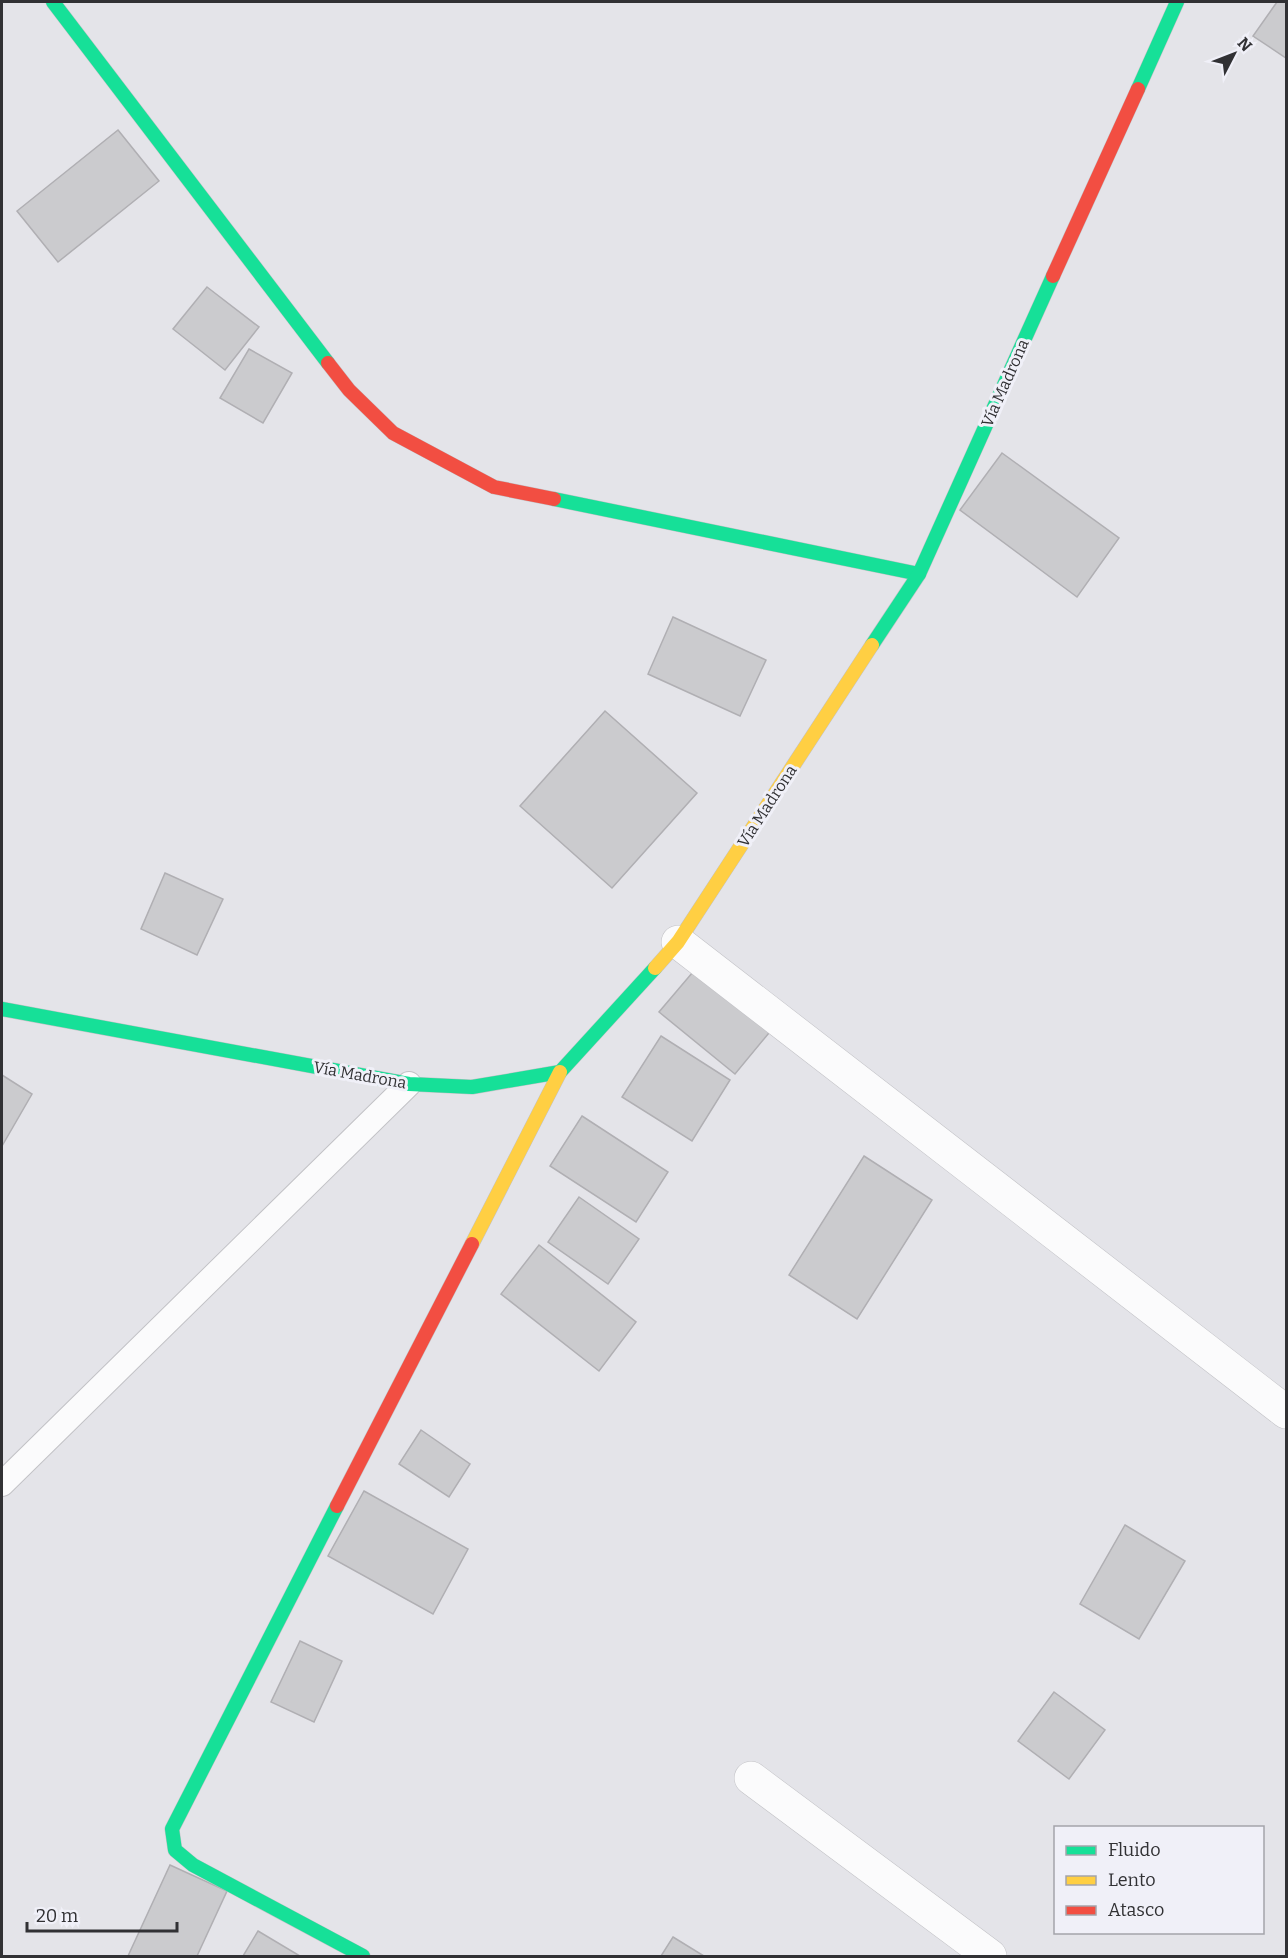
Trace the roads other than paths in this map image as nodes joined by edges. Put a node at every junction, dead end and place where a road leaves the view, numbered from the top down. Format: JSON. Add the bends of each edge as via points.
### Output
{"nodes":[{"id":1,"x":53,"y":2,"type":"edge"},
{"id":2,"x":1177,"y":2,"type":"edge"},
{"id":3,"x":919,"y":573,"type":"junction"},
{"id":4,"x":678,"y":942,"type":"junction"},
{"id":5,"x":2,"y":1009,"type":"edge"},
{"id":6,"x":560,"y":1072,"type":"junction"},
{"id":7,"x":409,"y":1084,"type":"junction"},
{"id":8,"x":1287,"y":1412,"type":"edge"},
{"id":9,"x":2,"y":1484,"type":"edge"},
{"id":10,"x":751,"y":1778,"type":"dead end"},
{"id":11,"x":363,"y":1956,"type":"edge"},
{"id":12,"x":990,"y":1956,"type":"edge"}],
"edges":[{"from":1,"to":3,"type":"street","via":[[349,390],[393,433],[494,487]]},
{"from":2,"to":3,"type":"street","name":"Vía Madrona"},
{"from":3,"to":4,"type":"street","name":"Vía Madrona"},
{"from":4,"to":6,"type":"street","name":"Vía Madrona"},
{"from":4,"to":8,"type":"street"},
{"from":5,"to":7,"type":"street","name":"Vía Madrona"},
{"from":6,"to":7,"type":"street","name":"Vía Madrona","via":[[472,1087]]},
{"from":6,"to":11,"type":"street","via":[[172,1829],[175,1850],[193,1865]]},
{"from":7,"to":9,"type":"lane"},
{"from":10,"to":12,"type":"street"}]}
